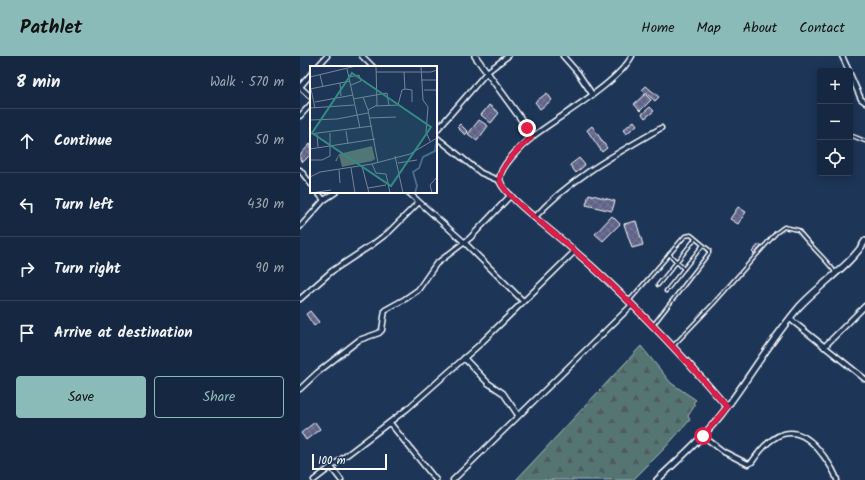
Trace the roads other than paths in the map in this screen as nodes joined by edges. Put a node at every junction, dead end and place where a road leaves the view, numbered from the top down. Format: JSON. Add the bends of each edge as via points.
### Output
{"nodes":[{"id":1,"x":328,"y":56,"type":"edge"},
{"id":2,"x":362,"y":56,"type":"edge"},
{"id":3,"x":475,"y":56,"type":"edge"},
{"id":4,"x":508,"y":56,"type":"edge"},
{"id":5,"x":563,"y":56,"type":"edge"},
{"id":6,"x":632,"y":56,"type":"edge"},
{"id":7,"x":842,"y":56,"type":"edge"},
{"id":8,"x":318,"y":66,"type":"edge"},
{"id":9,"x":372,"y":66,"type":"edge"},
{"id":10,"x":848,"y":68,"type":"edge"},
{"id":11,"x":486,"y":72,"type":"junction"},
{"id":12,"x":310,"y":75,"type":"edge"},
{"id":13,"x":853,"y":81,"type":"edge"},
{"id":14,"x":300,"y":87,"type":"edge"},
{"id":15,"x":592,"y":94,"type":"junction"},
{"id":16,"x":310,"y":96,"type":"edge"},
{"id":17,"x":865,"y":102,"type":"edge"},
{"id":18,"x":310,"y":105,"type":"edge"},
{"id":19,"x":300,"y":116,"type":"edge"},
{"id":20,"x":661,"y":128,"type":"dead end"},
{"id":21,"x":437,"y":130,"type":"edge"},
{"id":22,"x":853,"y":136,"type":"edge"},
{"id":23,"x":437,"y":138,"type":"edge"},
{"id":24,"x":531,"y":138,"type":"junction"},
{"id":25,"x":865,"y":140,"type":"edge"},
{"id":26,"x":300,"y":170,"type":"edge"},
{"id":27,"x":500,"y":181,"type":"junction"},
{"id":28,"x":310,"y":183,"type":"edge"},
{"id":29,"x":318,"y":193,"type":"edge"},
{"id":30,"x":334,"y":193,"type":"edge"},
{"id":31,"x":409,"y":193,"type":"edge"},
{"id":32,"x":511,"y":195,"type":"junction"},
{"id":33,"x":324,"y":200,"type":"junction"},
{"id":34,"x":419,"y":202,"type":"junction"},
{"id":35,"x":535,"y":217,"type":"junction"},
{"id":36,"x":300,"y":226,"type":"edge"},
{"id":37,"x":695,"y":239,"type":"junction"},
{"id":38,"x":865,"y":241,"type":"edge"},
{"id":39,"x":465,"y":243,"type":"junction"},
{"id":40,"x":703,"y":245,"type":"junction"},
{"id":41,"x":575,"y":251,"type":"junction"},
{"id":42,"x":670,"y":254,"type":"junction"},
{"id":43,"x":677,"y":261,"type":"junction"},
{"id":44,"x":684,"y":269,"type":"junction"},
{"id":45,"x":835,"y":272,"type":"junction"},
{"id":46,"x":658,"y":285,"type":"dead end"},
{"id":47,"x":666,"y":291,"type":"dead end"},
{"id":48,"x":300,"y":299,"type":"edge"},
{"id":49,"x":523,"y":301,"type":"junction"},
{"id":50,"x":630,"y":303,"type":"junction"},
{"id":51,"x":865,"y":306,"type":"edge"},
{"id":52,"x":790,"y":319,"type":"junction"},
{"id":53,"x":654,"y":324,"type":"junction"},
{"id":54,"x":674,"y":345,"type":"junction"},
{"id":55,"x":824,"y":347,"type":"junction"},
{"id":56,"x":464,"y":358,"type":"junction"},
{"id":57,"x":865,"y":379,"type":"edge"},
{"id":58,"x":300,"y":389,"type":"edge"},
{"id":59,"x":727,"y":407,"type":"junction"},
{"id":60,"x":518,"y":415,"type":"junction"},
{"id":61,"x":390,"y":423,"type":"junction"},
{"id":62,"x":703,"y":436,"type":"junction"},
{"id":63,"x":331,"y":467,"type":"junction"},
{"id":64,"x":660,"y":479,"type":"edge"},
{"id":65,"x":314,"y":480,"type":"edge"},
{"id":66,"x":341,"y":480,"type":"edge"},
{"id":67,"x":436,"y":480,"type":"edge"},
{"id":68,"x":453,"y":480,"type":"edge"},
{"id":69,"x":837,"y":480,"type":"edge"}],
"edges":[{"from":1,"to":8,"type":"street"},
{"from":2,"to":9,"type":"street"},
{"from":3,"to":11,"type":"street"},
{"from":4,"to":11,"type":"street"},
{"from":5,"to":15,"type":"street"},
{"from":6,"to":15,"type":"street","via":[[625,67]]},
{"from":7,"to":10,"type":"street"},
{"from":11,"to":21,"type":"street"},
{"from":11,"to":24,"type":"street","via":[[521,119]]},
{"from":12,"to":14,"type":"street"},
{"from":13,"to":17,"type":"street","via":[[861,99]]},
{"from":14,"to":16,"type":"street"},
{"from":15,"to":24,"type":"street"},
{"from":18,"to":19,"type":"street"},
{"from":20,"to":35,"type":"street","via":[[593,167]]},
{"from":22,"to":25,"type":"lane"},
{"from":23,"to":27,"type":"street","via":[[481,173]]},
{"from":24,"to":27,"type":"street","via":[[510,160],[500,174]]},
{"from":26,"to":28,"type":"street"},
{"from":27,"to":32,"type":"street"},
{"from":29,"to":33,"type":"street"},
{"from":30,"to":33,"type":"street"},
{"from":31,"to":34,"type":"street"},
{"from":32,"to":35,"type":"street"},
{"from":32,"to":39,"type":"street"},
{"from":33,"to":36,"type":"street"},
{"from":34,"to":39,"type":"street"},
{"from":34,"to":48,"type":"street","via":[[389,232],[332,271]]},
{"from":35,"to":41,"type":"street"},
{"from":37,"to":40,"type":"lane"},
{"from":37,"to":42,"type":"lane","via":[[688,235]]},
{"from":37,"to":43,"type":"lane"},
{"from":38,"to":45,"type":"street","via":[[852,258]]},
{"from":39,"to":49,"type":"street"},
{"from":39,"to":58,"type":"street","via":[[436,264],[413,294],[385,310],[382,330],[379,333],[359,340]]},
{"from":40,"to":44,"type":"lane"},
{"from":40,"to":53,"type":"lane","via":[[709,253]]},
{"from":41,"to":49,"type":"street"},
{"from":41,"to":50,"type":"street"},
{"from":42,"to":43,"type":"lane"},
{"from":42,"to":50,"type":"lane"},
{"from":43,"to":44,"type":"lane"},
{"from":43,"to":46,"type":"lane"},
{"from":44,"to":47,"type":"lane"},
{"from":45,"to":52,"type":"street"},
{"from":45,"to":54,"type":"lane","via":[[798,230],[784,227]]},
{"from":49,"to":56,"type":"street"},
{"from":50,"to":53,"type":"street"},
{"from":50,"to":60,"type":"street"},
{"from":51,"to":55,"type":"street"},
{"from":52,"to":55,"type":"street"},
{"from":52,"to":59,"type":"street"},
{"from":53,"to":54,"type":"street"},
{"from":54,"to":59,"type":"street"},
{"from":55,"to":57,"type":"street"},
{"from":56,"to":60,"type":"street","via":[[488,383],[504,393]]},
{"from":56,"to":61,"type":"street"},
{"from":59,"to":62,"type":"street"},
{"from":60,"to":68,"type":"street"},
{"from":61,"to":63,"type":"street"},
{"from":61,"to":67,"type":"street"},
{"from":62,"to":64,"type":"street"},
{"from":62,"to":69,"type":"street","via":[[724,452],[748,464],[770,439],[792,433],[802,436],[819,450],[835,471]]},
{"from":63,"to":65,"type":"street"},
{"from":63,"to":66,"type":"street"}]}
